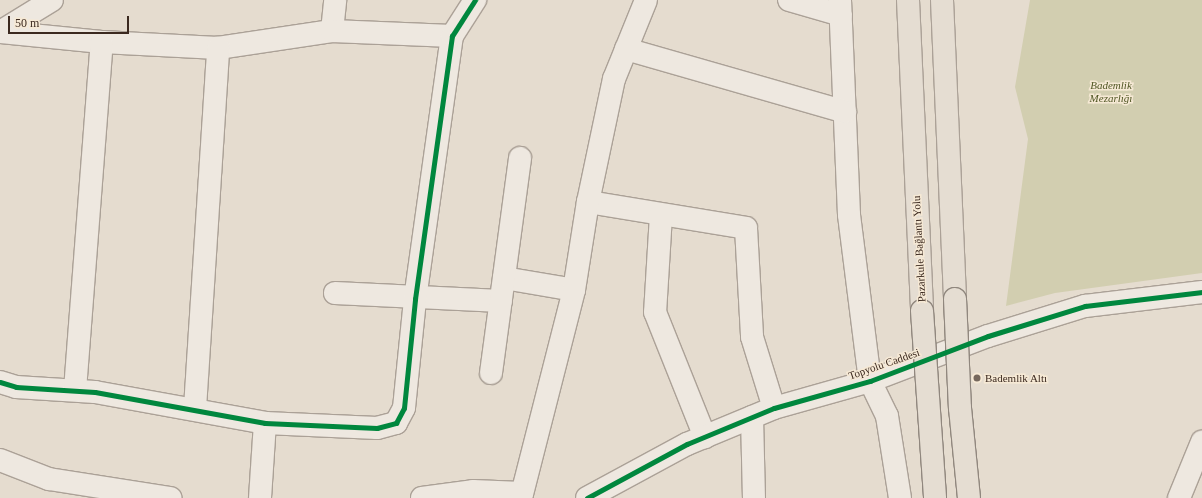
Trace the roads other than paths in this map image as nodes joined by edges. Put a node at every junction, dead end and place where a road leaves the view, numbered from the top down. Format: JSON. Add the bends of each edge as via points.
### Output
{"nodes":[{"id":1,"x":52,"y":0,"type":"edge"},
{"id":2,"x":335,"y":0,"type":"edge"},
{"id":3,"x":475,"y":0,"type":"edge"},
{"id":4,"x":646,"y":0,"type":"edge"},
{"id":5,"x":789,"y":0,"type":"edge"},
{"id":6,"x":908,"y":0,"type":"edge"},
{"id":7,"x":942,"y":0,"type":"edge"},
{"id":8,"x":840,"y":7,"type":"edge"},
{"id":9,"x":332,"y":31,"type":"junction"},
{"id":10,"x":0,"y":32,"type":"edge"},
{"id":11,"x":452,"y":36,"type":"junction"},
{"id":12,"x":102,"y":42,"type":"junction"},
{"id":13,"x":218,"y":48,"type":"junction"},
{"id":14,"x":626,"y":49,"type":"junction"},
{"id":15,"x":845,"y":112,"type":"junction"},
{"id":16,"x":520,"y":158,"type":"dead end"},
{"id":17,"x":588,"y":202,"type":"junction"},
{"id":18,"x":662,"y":215,"type":"junction"},
{"id":19,"x":504,"y":278,"type":"junction"},
{"id":20,"x":574,"y":290,"type":"junction"},
{"id":21,"x":1202,"y":292,"type":"edge"},
{"id":22,"x":335,"y":293,"type":"dead end"},
{"id":23,"x":415,"y":297,"type":"junction"},
{"id":24,"x":501,"y":301,"type":"junction"},
{"id":25,"x":491,"y":373,"type":"dead end"},
{"id":26,"x":870,"y":381,"type":"junction"},
{"id":27,"x":0,"y":382,"type":"edge"},
{"id":28,"x":75,"y":390,"type":"junction"},
{"id":29,"x":195,"y":408,"type":"junction"},
{"id":30,"x":774,"y":408,"type":"junction"},
{"id":31,"x":752,"y":417,"type":"junction"},
{"id":32,"x":266,"y":423,"type":"junction"},
{"id":33,"x":704,"y":437,"type":"junction"},
{"id":34,"x":1202,"y":442,"type":"edge"},
{"id":35,"x":0,"y":460,"type":"edge"},
{"id":36,"x":521,"y":496,"type":"edge"},
{"id":37,"x":171,"y":498,"type":"edge"},
{"id":38,"x":260,"y":498,"type":"edge"},
{"id":39,"x":422,"y":498,"type":"edge"},
{"id":40,"x":587,"y":498,"type":"edge"},
{"id":41,"x":754,"y":498,"type":"edge"},
{"id":42,"x":900,"y":498,"type":"edge"},
{"id":43,"x":935,"y":498,"type":"edge"},
{"id":44,"x":969,"y":498,"type":"edge"},
{"id":45,"x":1179,"y":498,"type":"edge"}],
"edges":[{"from":1,"to":10,"type":"street"},
{"from":2,"to":9,"type":"street"},
{"from":3,"to":11,"type":"street"},
{"from":4,"to":14,"type":"street"},
{"from":5,"to":8,"type":"street"},
{"from":6,"to":43,"type":"main road","name":"Pazarkule Bağlantı Yolu","bridge":true,"via":[[922,311]]},
{"from":7,"to":44,"type":"main road","bridge":true,"via":[[960,408]]},
{"from":8,"to":15,"type":"street"},
{"from":9,"to":11,"type":"street"},
{"from":9,"to":13,"type":"street"},
{"from":10,"to":12,"type":"street"},
{"from":11,"to":23,"type":"street"},
{"from":12,"to":13,"type":"street"},
{"from":12,"to":28,"type":"street"},
{"from":13,"to":29,"type":"street"},
{"from":14,"to":15,"type":"street"},
{"from":14,"to":17,"type":"street","via":[[614,79]]},
{"from":15,"to":26,"type":"street","via":[[849,215]]},
{"from":16,"to":19,"type":"street"},
{"from":17,"to":18,"type":"street"},
{"from":17,"to":20,"type":"street"},
{"from":18,"to":30,"type":"street","via":[[746,228],[752,337]]},
{"from":18,"to":33,"type":"street","via":[[655,312]]},
{"from":19,"to":20,"type":"street"},
{"from":19,"to":24,"type":"street"},
{"from":20,"to":36,"type":"street"},
{"from":21,"to":26,"type":"street","name":"Topyolu Caddesi","via":[[1114,301],[1058,313],[988,336]]},
{"from":22,"to":23,"type":"street"},
{"from":23,"to":24,"type":"street"},
{"from":23,"to":32,"type":"street","via":[[404,408],[396,423],[377,428]]},
{"from":24,"to":25,"type":"street"},
{"from":26,"to":30,"type":"street","name":"Topyolu Caddesi"},
{"from":26,"to":42,"type":"street","via":[[887,416]]},
{"from":27,"to":28,"type":"street","via":[[16,387]]},
{"from":28,"to":29,"type":"street"},
{"from":29,"to":32,"type":"street"},
{"from":30,"to":31,"type":"street","name":"Topyolu Caddesi"},
{"from":31,"to":33,"type":"street","name":"Topyolu Caddesi"},
{"from":31,"to":41,"type":"street"},
{"from":32,"to":38,"type":"street"},
{"from":33,"to":40,"type":"street","name":"Topyolu Caddesi"},
{"from":34,"to":45,"type":"street"},
{"from":35,"to":37,"type":"street","via":[[49,479]]},
{"from":36,"to":39,"type":"street","via":[[473,491]]}]}
